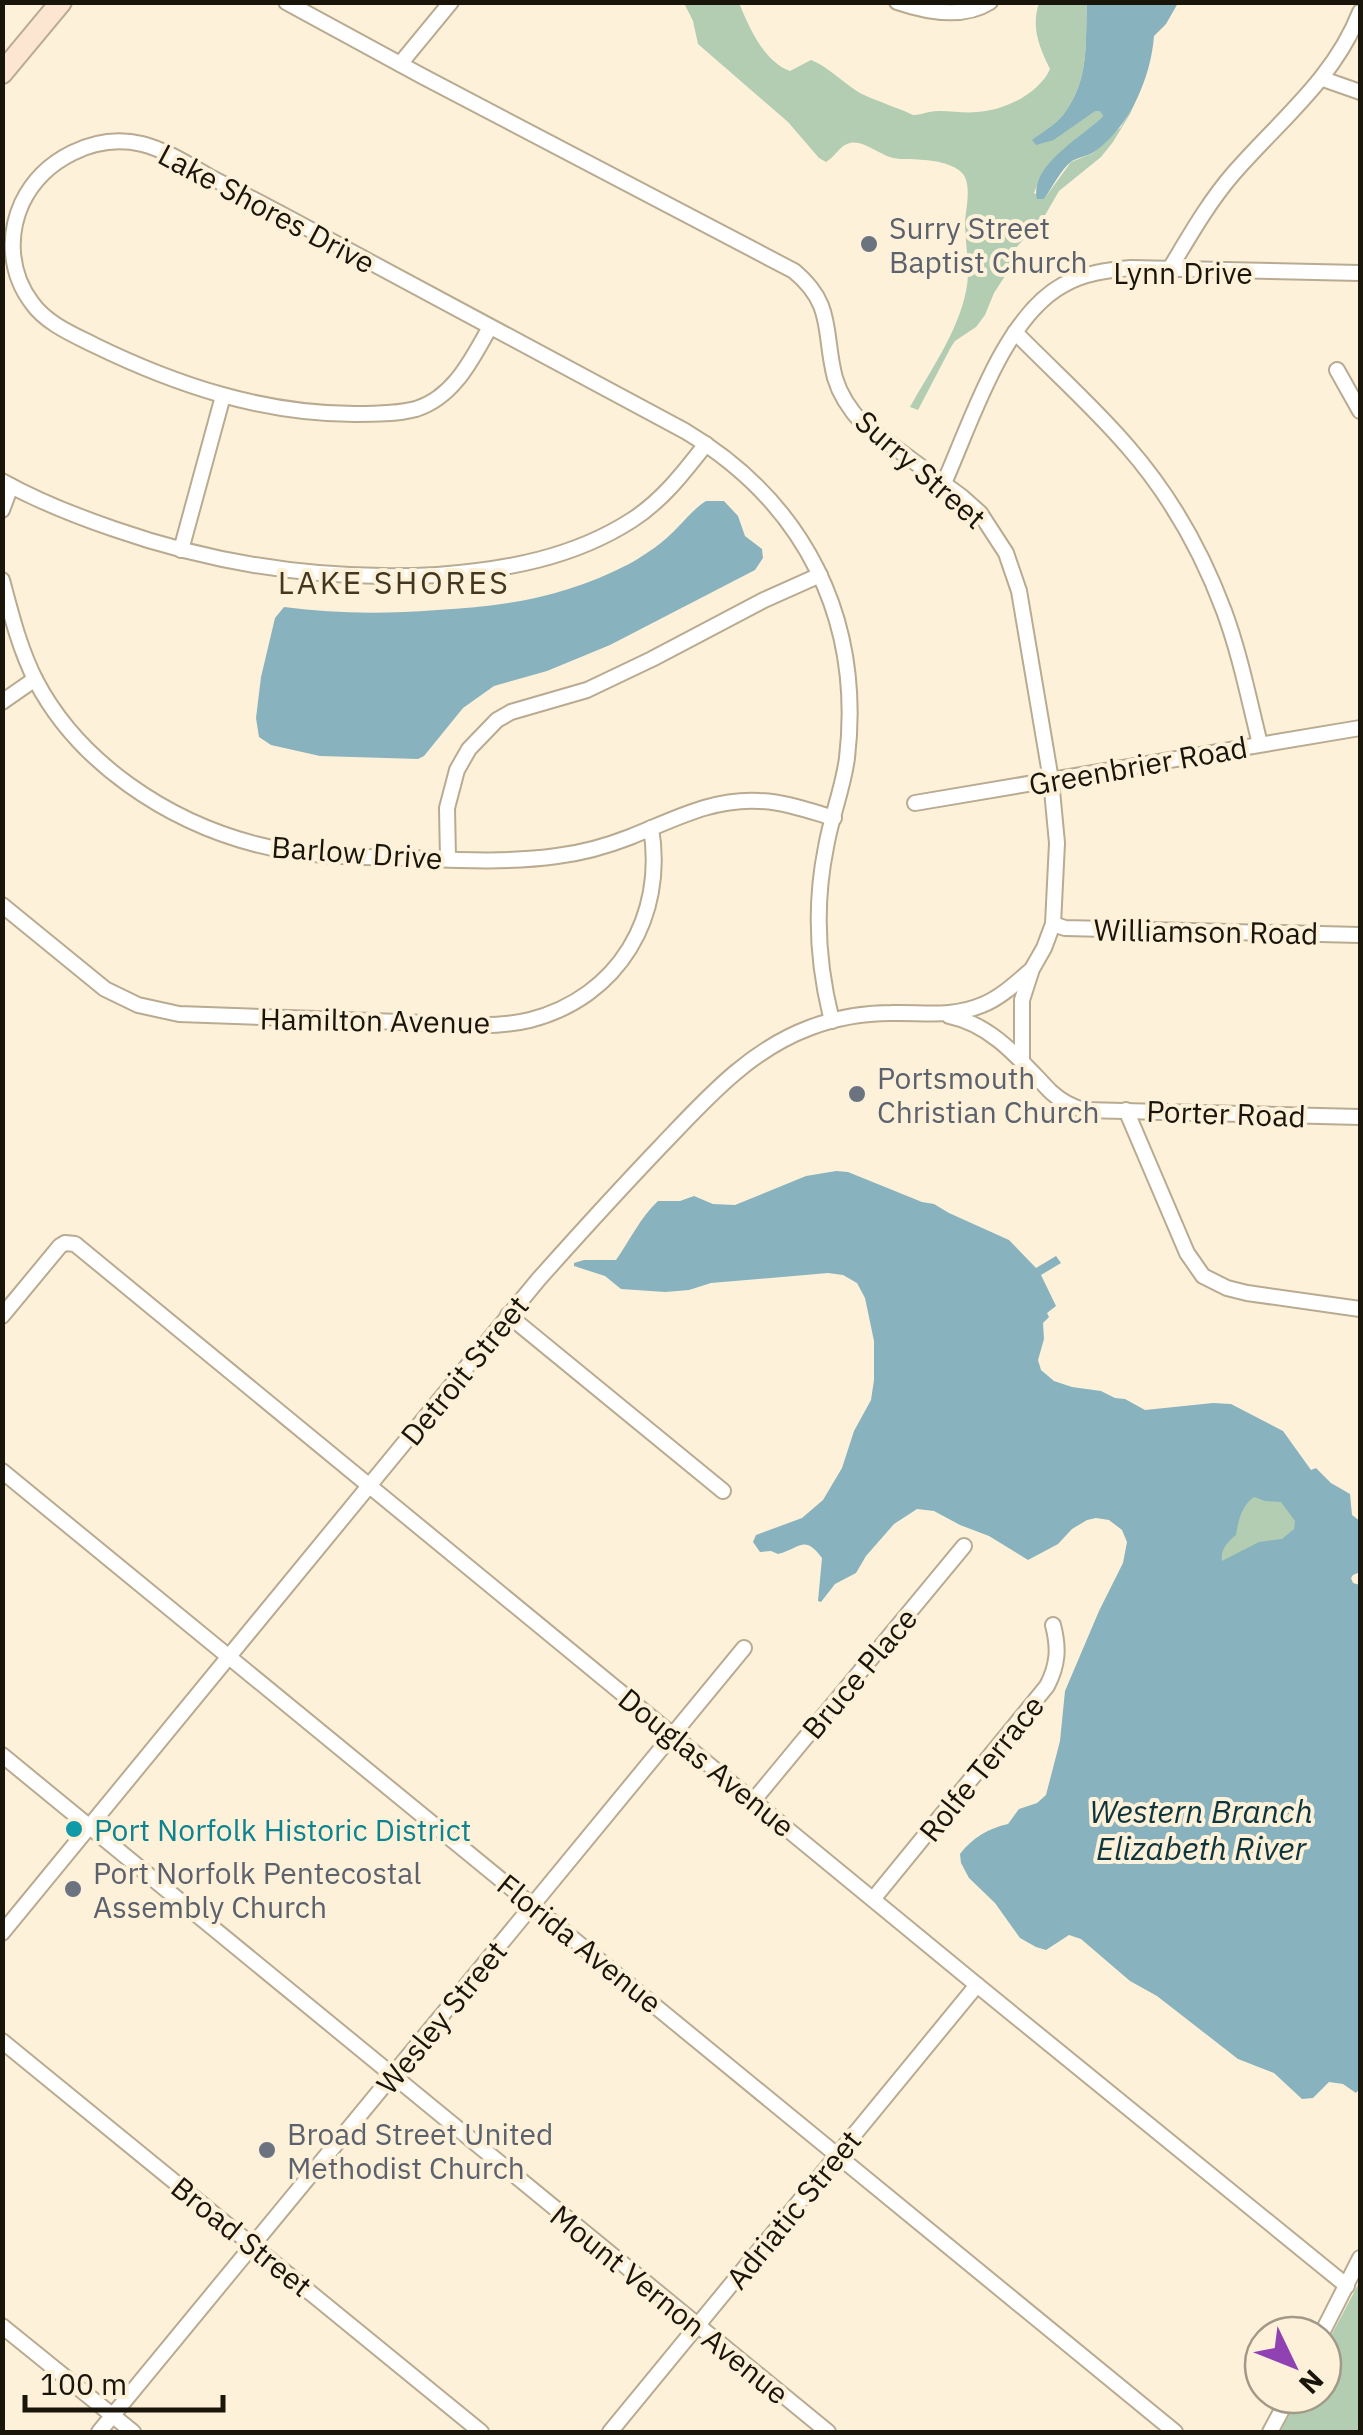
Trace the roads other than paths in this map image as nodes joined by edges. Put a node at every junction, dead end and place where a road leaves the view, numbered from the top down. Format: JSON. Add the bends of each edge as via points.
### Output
{"nodes":[{"id":1,"x":61,"y":2,"type":"edge"},
{"id":2,"x":286,"y":2,"type":"edge"},
{"id":3,"x":452,"y":2,"type":"edge"},
{"id":4,"x":897,"y":2,"type":"edge"},
{"id":5,"x":989,"y":3,"type":"edge"},
{"id":6,"x":1360,"y":12,"type":"edge"},
{"id":7,"x":400,"y":64,"type":"junction"},
{"id":8,"x":2,"y":73,"type":"edge"},
{"id":9,"x":1323,"y":78,"type":"junction"},
{"id":10,"x":1360,"y":92,"type":"edge"},
{"id":11,"x":1169,"y":270,"type":"junction"},
{"id":12,"x":1360,"y":273,"type":"edge"},
{"id":13,"x":490,"y":327,"type":"junction"},
{"id":14,"x":1015,"y":332,"type":"junction"},
{"id":15,"x":1337,"y":370,"type":"dead end"},
{"id":16,"x":223,"y":396,"type":"junction"},
{"id":17,"x":1360,"y":411,"type":"edge"},
{"id":18,"x":706,"y":444,"type":"junction"},
{"id":19,"x":7,"y":484,"type":"edge"},
{"id":20,"x":944,"y":484,"type":"junction"},
{"id":21,"x":2,"y":510,"type":"edge"},
{"id":22,"x":181,"y":550,"type":"junction"},
{"id":23,"x":820,"y":575,"type":"junction"},
{"id":24,"x":2,"y":580,"type":"edge"},
{"id":25,"x":35,"y":679,"type":"junction"},
{"id":26,"x":2,"y":702,"type":"edge"},
{"id":27,"x":1360,"y":728,"type":"edge"},
{"id":28,"x":1260,"y":744,"type":"junction"},
{"id":29,"x":1050,"y":780,"type":"junction"},
{"id":30,"x":915,"y":803,"type":"dead end"},
{"id":31,"x":834,"y":818,"type":"junction"},
{"id":32,"x":651,"y":828,"type":"junction"},
{"id":33,"x":448,"y":860,"type":"junction"},
{"id":34,"x":2,"y":905,"type":"edge"},
{"id":35,"x":1053,"y":924,"type":"junction"},
{"id":36,"x":1360,"y":935,"type":"edge"},
{"id":37,"x":1032,"y":969,"type":"junction"},
{"id":38,"x":944,"y":1015,"type":"junction"},
{"id":39,"x":832,"y":1021,"type":"junction"},
{"id":40,"x":1022,"y":1061,"type":"junction"},
{"id":41,"x":1126,"y":1110,"type":"junction"},
{"id":42,"x":1360,"y":1116,"type":"edge"},
{"id":43,"x":1360,"y":1309,"type":"edge"},
{"id":44,"x":2,"y":1316,"type":"edge"},
{"id":45,"x":508,"y":1316,"type":"junction"},
{"id":46,"x":2,"y":1471,"type":"edge"},
{"id":47,"x":368,"y":1486,"type":"junction"},
{"id":48,"x":722,"y":1491,"type":"dead end"},
{"id":49,"x":964,"y":1546,"type":"dead end"},
{"id":50,"x":1053,"y":1626,"type":"dead end"},
{"id":51,"x":744,"y":1648,"type":"dead end"},
{"id":52,"x":229,"y":1656,"type":"junction"},
{"id":53,"x":674,"y":1734,"type":"junction"},
{"id":54,"x":2,"y":1756,"type":"edge"},
{"id":55,"x":754,"y":1800,"type":"junction"},
{"id":56,"x":90,"y":1827,"type":"junction"},
{"id":57,"x":874,"y":1898,"type":"junction"},
{"id":58,"x":533,"y":1905,"type":"junction"},
{"id":59,"x":2,"y":1933,"type":"edge"},
{"id":60,"x":977,"y":1985,"type":"junction"},
{"id":61,"x":2,"y":2041,"type":"edge"},
{"id":62,"x":392,"y":2076,"type":"junction"},
{"id":63,"x":838,"y":2155,"type":"junction"},
{"id":64,"x":254,"y":2245,"type":"junction"},
{"id":65,"x":1360,"y":2258,"type":"edge"},
{"id":66,"x":1348,"y":2286,"type":"junction"},
{"id":67,"x":1333,"y":2315,"type":"edge"},
{"id":68,"x":2,"y":2326,"type":"edge"},
{"id":69,"x":697,"y":2326,"type":"junction"},
{"id":70,"x":113,"y":2416,"type":"junction"},
{"id":71,"x":99,"y":2432,"type":"edge"},
{"id":72,"x":133,"y":2432,"type":"edge"},
{"id":73,"x":481,"y":2432,"type":"edge"},
{"id":74,"x":610,"y":2432,"type":"edge"},
{"id":75,"x":828,"y":2432,"type":"edge"},
{"id":76,"x":1175,"y":2432,"type":"edge"}],
"edges":[{"from":1,"to":8,"type":"street"},
{"from":2,"to":7,"type":"street","name":"Surry Street"},
{"from":3,"to":7,"type":"street"},
{"from":4,"to":5,"type":"street","via":[[954,12]]},
{"from":6,"to":9,"type":"street"},
{"from":7,"to":20,"type":"street","name":"Surry Street","via":[[794,272],[824,310],[835,378],[853,413]]},
{"from":9,"to":10,"type":"street"},
{"from":9,"to":11,"type":"street","via":[[1221,188]]},
{"from":11,"to":12,"type":"street","name":"Lynn Drive"},
{"from":11,"to":14,"type":"street","name":"Lynn Drive","via":[[1108,270],[1064,284]]},
{"from":13,"to":16,"type":"street","name":"Lake Shores Drive","via":[[464,374],[417,408],[336,414]]},
{"from":13,"to":16,"type":"street","name":"Lake Shores Drive","via":[[156,148],[121,142],[65,156],[29,191],[15,224],[14,262],[25,294],[44,317],[82,339]]},
{"from":13,"to":18,"type":"street","name":"Lake Shores Drive"},
{"from":14,"to":20,"type":"street","name":"Lynn Drive"},
{"from":14,"to":28,"type":"street","via":[[1129,448],[1170,504],[1224,612]]},
{"from":15,"to":17,"type":"street"},
{"from":16,"to":22,"type":"street"},
{"from":18,"to":22,"type":"street","via":[[634,519],[578,547],[512,567],[332,576]]},
{"from":18,"to":23,"type":"street","name":"Lake Shores Drive","via":[[764,492]]},
{"from":19,"to":21,"type":"street"},
{"from":19,"to":22,"type":"street"},
{"from":20,"to":29,"type":"street","name":"Surry Street","via":[[980,513],[1014,570]]},
{"from":23,"to":31,"type":"street","name":"Lake Shores Drive","via":[[839,627],[851,695]]},
{"from":23,"to":33,"type":"street","via":[[587,690],[497,720],[475,742],[450,788]]},
{"from":24,"to":25,"type":"street","name":"Barlow Drive"},
{"from":25,"to":26,"type":"street"},
{"from":25,"to":33,"type":"street","name":"Barlow Drive","via":[[93,755],[146,796],[200,825],[302,852]]},
{"from":27,"to":28,"type":"street","name":"Greenbrier Road"},
{"from":28,"to":29,"type":"street","name":"Greenbrier Road"},
{"from":29,"to":30,"type":"street","name":"Greenbrier Road"},
{"from":29,"to":35,"type":"street","name":"Surry Street"},
{"from":31,"to":32,"type":"street","name":"Barlow Drive","via":[[772,802],[734,802]]},
{"from":31,"to":39,"type":"street","name":"Lake Shores Drive","via":[[818,918]]},
{"from":32,"to":33,"type":"street","name":"Barlow Drive","via":[[559,856]]},
{"from":32,"to":34,"type":"street","name":"Hamilton Avenue","via":[[653,893],[626,954],[580,998],[525,1021],[161,1012],[105,989]]},
{"from":35,"to":36,"type":"street","name":"Williamson Road"},
{"from":35,"to":37,"type":"street","name":"Surry Street"},
{"from":37,"to":38,"type":"street","name":"Detroit Street","via":[[982,1006]]},
{"from":37,"to":40,"type":"street","name":"Surry Street","via":[[1022,1000]]},
{"from":38,"to":39,"type":"street","name":"Detroit Street","via":[[894,1012]]},
{"from":38,"to":40,"type":"street","name":"Porter Road","via":[[976,1024]]},
{"from":39,"to":45,"type":"street","name":"Detroit Street","via":[[788,1037],[728,1077]]},
{"from":40,"to":41,"type":"street","name":"Porter Road","via":[[1074,1107]]},
{"from":41,"to":42,"type":"street","name":"Porter Road"},
{"from":41,"to":43,"type":"street","via":[[1203,1276],[1247,1293]]},
{"from":44,"to":47,"type":"street","name":"Douglas Avenue","via":[[60,1246],[75,1244]]},
{"from":45,"to":47,"type":"street","name":"Detroit Street"},
{"from":45,"to":48,"type":"street"},
{"from":46,"to":52,"type":"street","name":"Florida Avenue"},
{"from":47,"to":52,"type":"street","name":"Detroit Street"},
{"from":47,"to":53,"type":"street","name":"Douglas Avenue"},
{"from":49,"to":55,"type":"street","name":"Bruce Place"},
{"from":50,"to":57,"type":"street","name":"Rolfe Terrace","via":[[1058,1658],[1047,1686]]},
{"from":51,"to":53,"type":"street","name":"Wesley Street"},
{"from":52,"to":56,"type":"street","name":"Detroit Street"},
{"from":52,"to":58,"type":"street","name":"Florida Avenue"},
{"from":53,"to":55,"type":"street","name":"Douglas Avenue"},
{"from":53,"to":58,"type":"street","name":"Wesley Street"},
{"from":54,"to":56,"type":"street","name":"Mount Vernon Avenue"},
{"from":55,"to":57,"type":"street","name":"Douglas Avenue"},
{"from":56,"to":59,"type":"street","name":"Detroit Street"},
{"from":56,"to":62,"type":"street","name":"Mount Vernon Avenue"},
{"from":57,"to":60,"type":"street","name":"Douglas Avenue"},
{"from":58,"to":62,"type":"street","name":"Wesley Street"},
{"from":58,"to":63,"type":"street","name":"Florida Avenue"},
{"from":60,"to":63,"type":"street","name":"Adriatic Street"},
{"from":60,"to":66,"type":"street","name":"Douglas Avenue"},
{"from":61,"to":64,"type":"street","name":"Broad Street"},
{"from":62,"to":64,"type":"street","name":"Wesley Street"},
{"from":62,"to":69,"type":"street","name":"Mount Vernon Avenue"},
{"from":63,"to":69,"type":"street","name":"Adriatic Street"},
{"from":63,"to":76,"type":"street","name":"Florida Avenue"},
{"from":64,"to":70,"type":"street","name":"Wesley Street"},
{"from":64,"to":73,"type":"street","name":"Broad Street"},
{"from":65,"to":66,"type":"street"},
{"from":66,"to":67,"type":"street"},
{"from":68,"to":70,"type":"street"},
{"from":69,"to":74,"type":"street","name":"Adriatic Street"},
{"from":69,"to":75,"type":"street","name":"Mount Vernon Avenue"},
{"from":70,"to":71,"type":"street","name":"Wesley Street"},
{"from":70,"to":72,"type":"street"}]}
